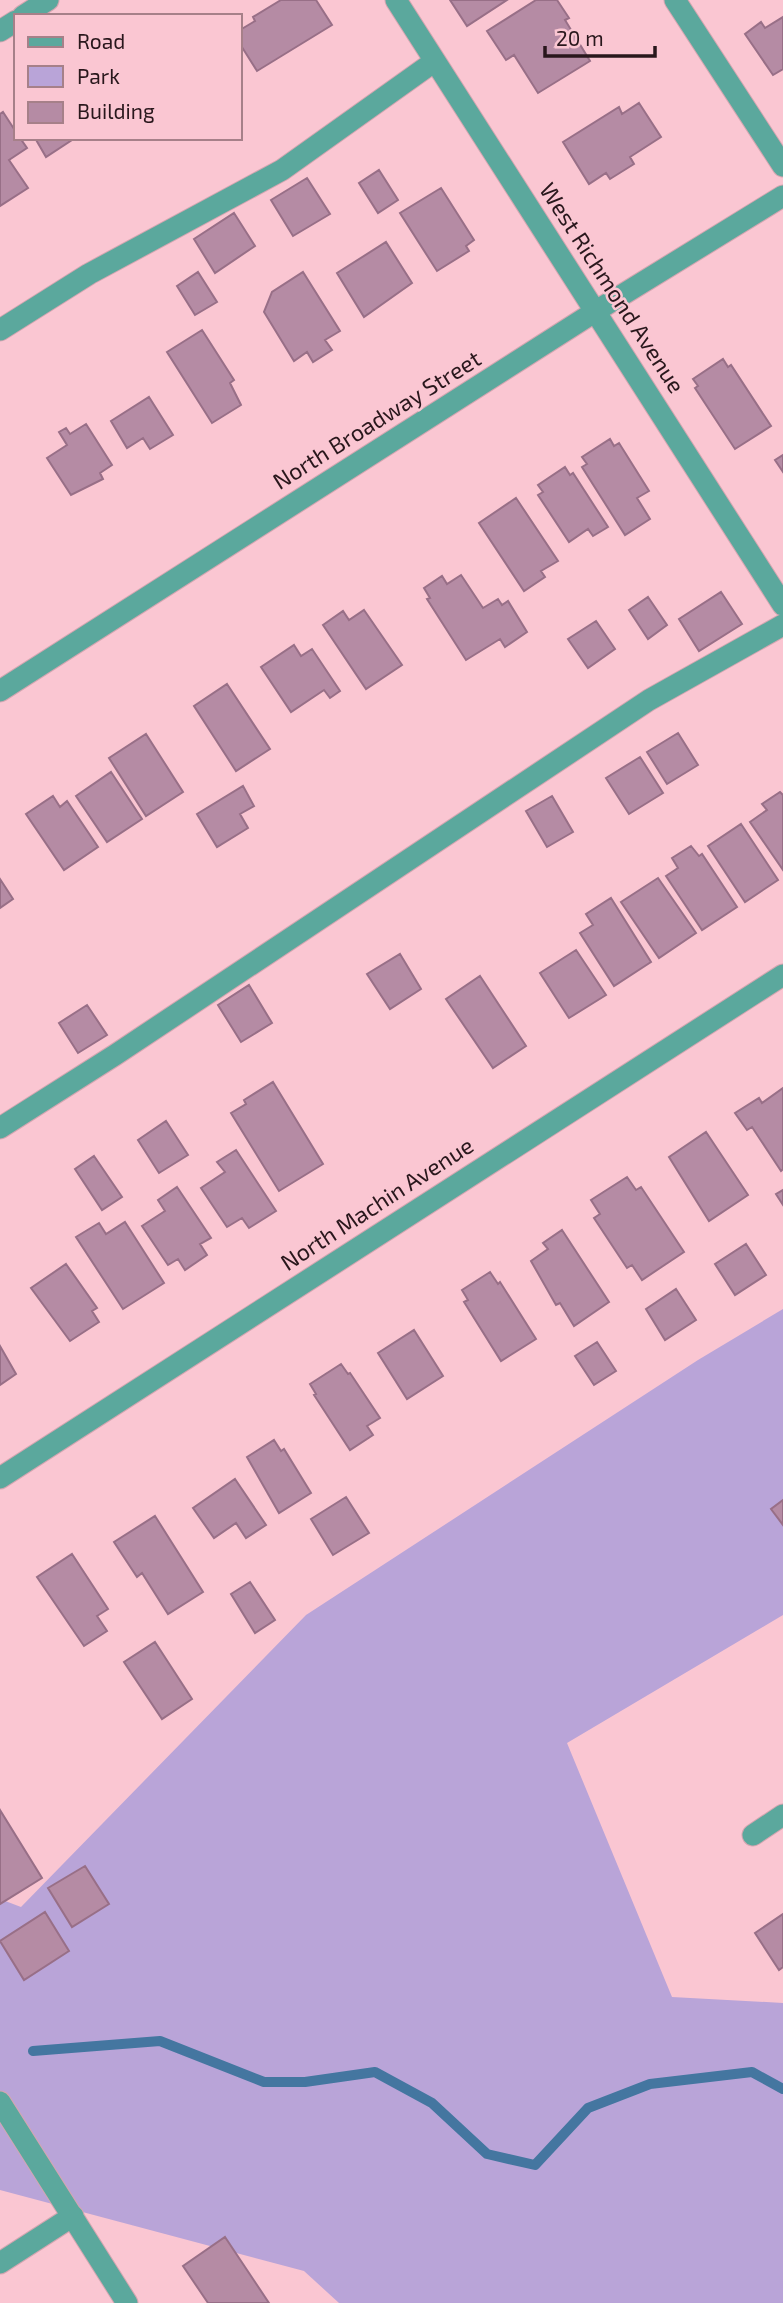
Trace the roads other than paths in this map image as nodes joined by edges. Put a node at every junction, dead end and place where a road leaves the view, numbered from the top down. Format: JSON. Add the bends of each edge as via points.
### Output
{"nodes":[{"id":1,"x":48,"y":0,"type":"edge"},
{"id":2,"x":396,"y":0,"type":"edge"},
{"id":3,"x":675,"y":0,"type":"edge"},
{"id":4,"x":26,"y":14,"type":"edge"},
{"id":5,"x":435,"y":61,"type":"junction"},
{"id":6,"x":783,"y":166,"type":"edge"},
{"id":7,"x":783,"y":196,"type":"edge"},
{"id":8,"x":596,"y":311,"type":"junction"},
{"id":9,"x":0,"y":330,"type":"edge"},
{"id":10,"x":783,"y":605,"type":"edge"},
{"id":11,"x":783,"y":625,"type":"edge"},
{"id":12,"x":0,"y":691,"type":"edge"},
{"id":13,"x":783,"y":975,"type":"edge"},
{"id":14,"x":0,"y":1128,"type":"edge"},
{"id":15,"x":0,"y":1478,"type":"edge"},
{"id":16,"x":783,"y":1815,"type":"edge"},
{"id":17,"x":753,"y":1835,"type":"dead end"},
{"id":18,"x":0,"y":2102,"type":"edge"},
{"id":19,"x":73,"y":2216,"type":"junction"},
{"id":20,"x":0,"y":2263,"type":"edge"},
{"id":21,"x":127,"y":2303,"type":"edge"}],
"edges":[{"from":1,"to":4,"type":"street"},
{"from":2,"to":5,"type":"street","name":"West Richmond Avenue"},
{"from":3,"to":6,"type":"street"},
{"from":5,"to":8,"type":"street","name":"West Richmond Avenue"},
{"from":5,"to":9,"type":"street","via":[[282,170],[89,274]]},
{"from":7,"to":8,"type":"street","name":"North Broadway Street"},
{"from":8,"to":10,"type":"street","name":"West Richmond Avenue"},
{"from":8,"to":12,"type":"street","name":"North Broadway Street"},
{"from":11,"to":14,"type":"street","via":[[649,700]]},
{"from":13,"to":15,"type":"street","name":"North Machin Avenue"},
{"from":16,"to":17,"type":"street"},
{"from":18,"to":19,"type":"street"},
{"from":19,"to":20,"type":"street"},
{"from":19,"to":21,"type":"street"}]}
